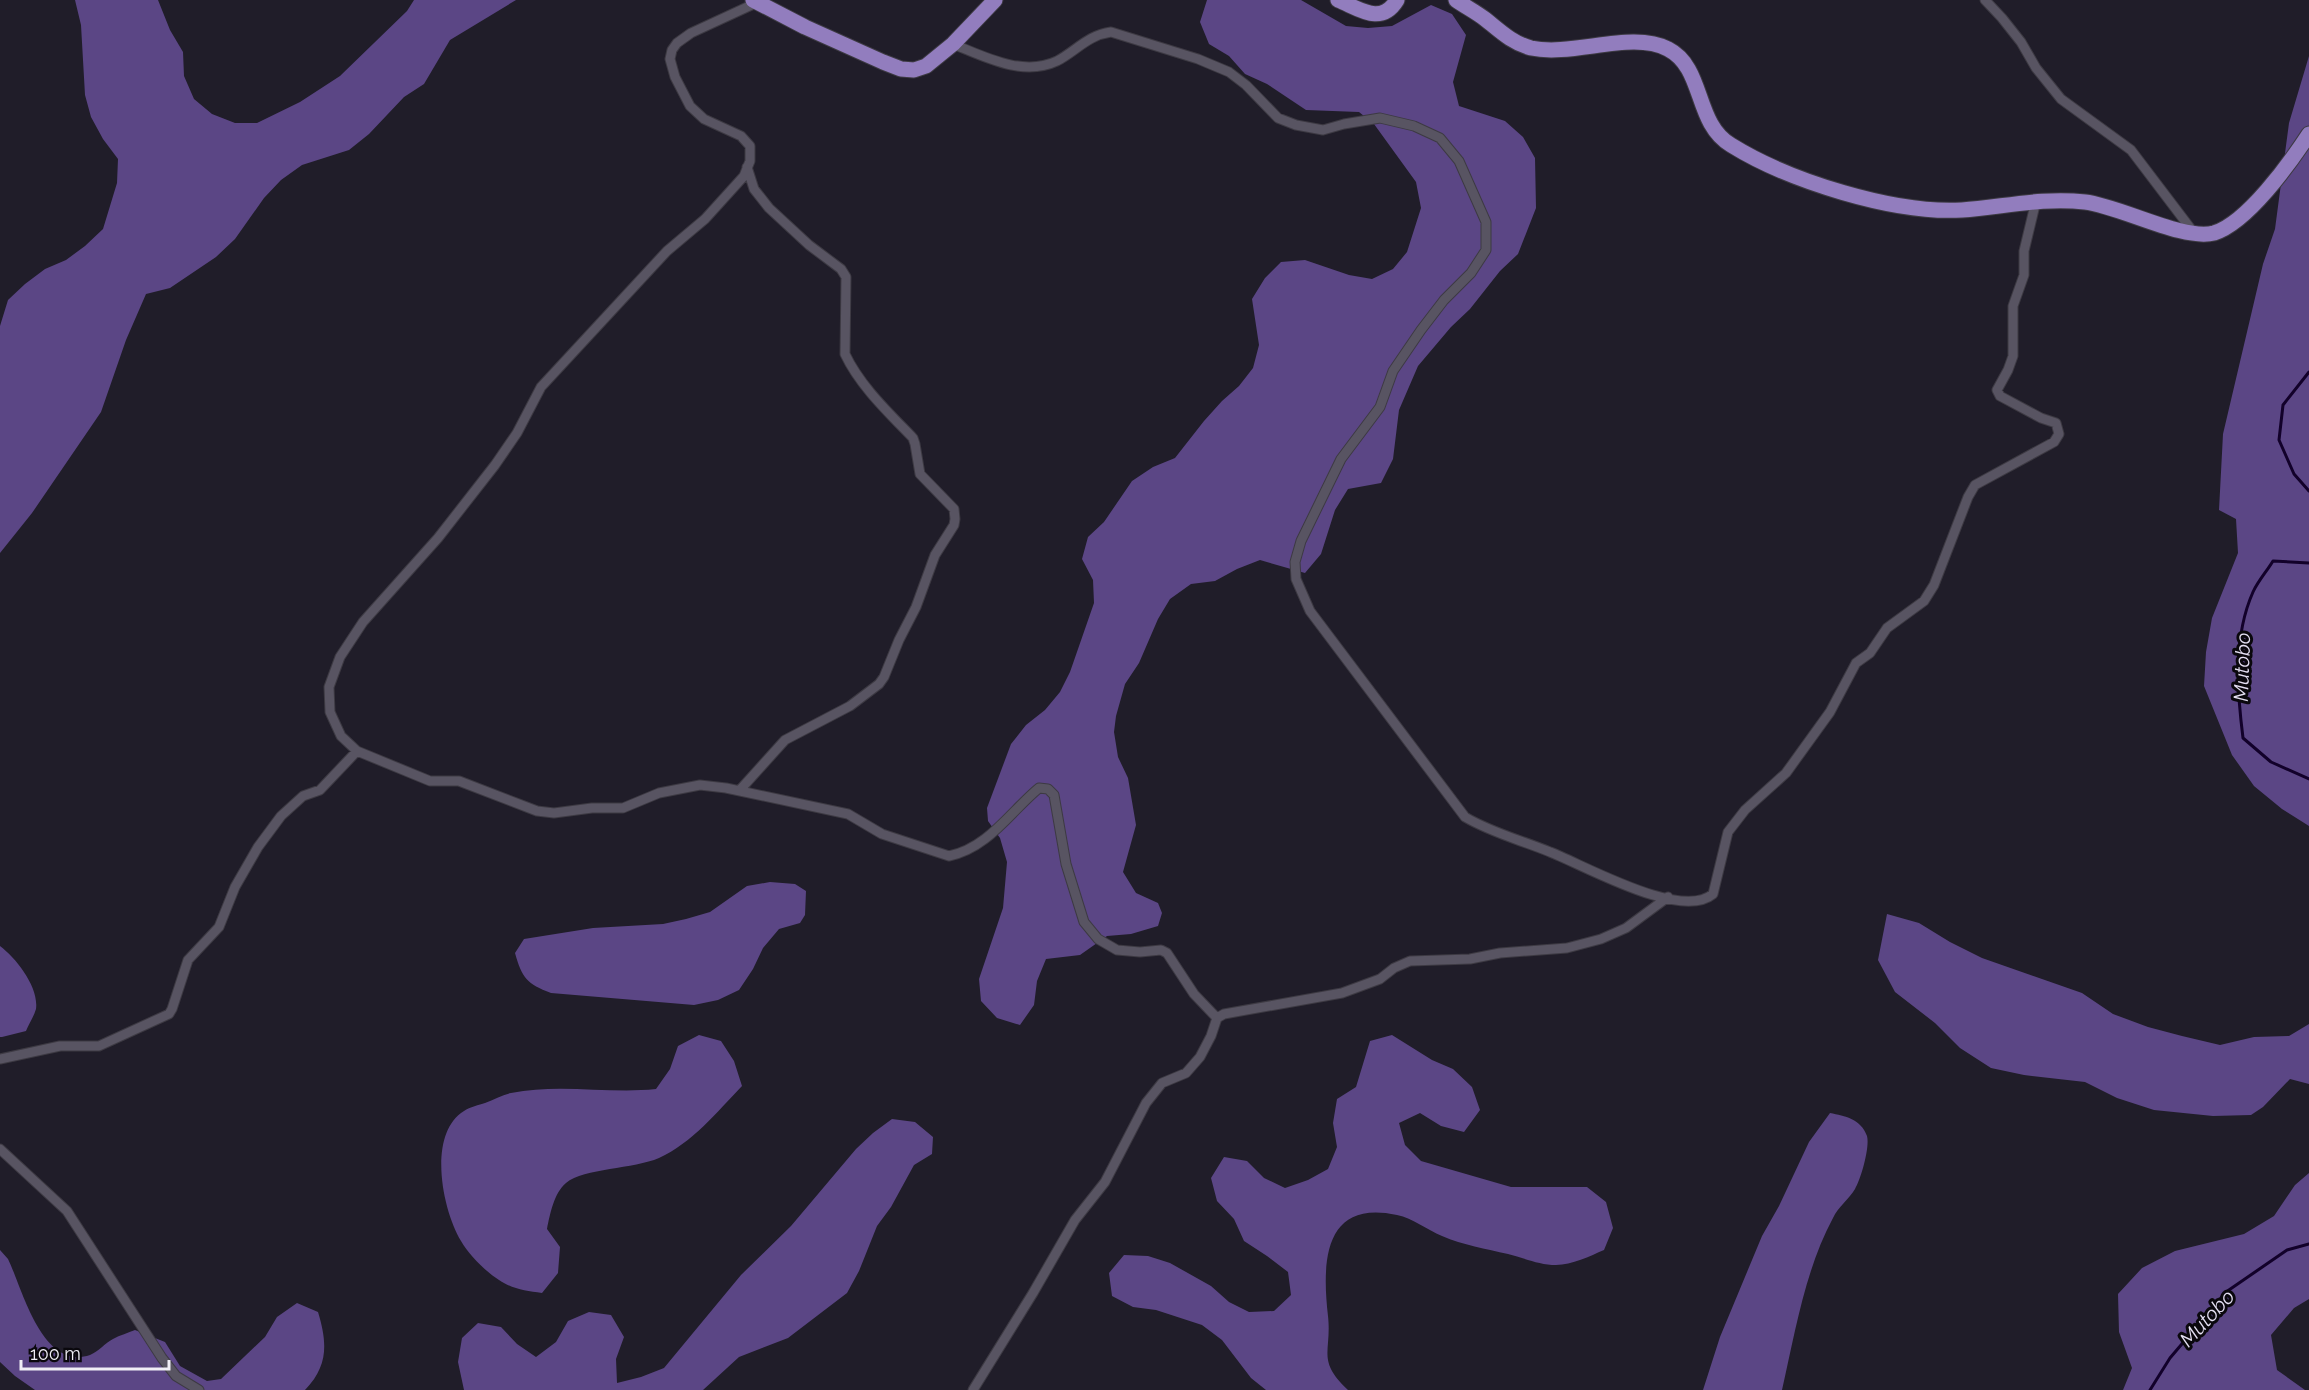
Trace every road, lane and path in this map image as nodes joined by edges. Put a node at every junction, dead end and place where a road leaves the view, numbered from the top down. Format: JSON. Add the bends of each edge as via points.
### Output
{"nodes":[{"id":1,"x":995,"y":0,"type":"edge"},
{"id":2,"x":1338,"y":0,"type":"edge"},
{"id":3,"x":1398,"y":0,"type":"edge"},
{"id":4,"x":1456,"y":0,"type":"edge"},
{"id":5,"x":1985,"y":0,"type":"edge"},
{"id":6,"x":755,"y":1,"type":"edge"},
{"id":7,"x":953,"y":44,"type":"junction"},
{"id":8,"x":2309,"y":134,"type":"edge"},
{"id":9,"x":747,"y":167,"type":"junction"},
{"id":10,"x":2036,"y":201,"type":"junction"},
{"id":11,"x":2194,"y":232,"type":"junction"},
{"id":12,"x":357,"y":751,"type":"junction"},
{"id":13,"x":739,"y":791,"type":"junction"},
{"id":14,"x":1668,"y":897,"type":"junction"},
{"id":15,"x":1217,"y":1018,"type":"junction"},
{"id":16,"x":0,"y":1059,"type":"edge"},
{"id":17,"x":0,"y":1149,"type":"edge"},
{"id":18,"x":199,"y":1390,"type":"edge"},
{"id":19,"x":973,"y":1390,"type":"edge"}],
"edges":[{"from":1,"to":7,"type":"main road"},
{"from":2,"to":3,"type":"main road","via":[[1377,14],[1385,14]]},
{"from":4,"to":10,"type":"main road","via":[[1507,38],[1530,48],[1559,50],[1645,42],[1669,49],[1689,70],[1712,129],[1720,137],[1748,155],[1813,184],[1925,210]]},
{"from":5,"to":11,"type":"street","via":[[2061,99],[2132,150]]},
{"from":6,"to":7,"type":"main road","via":[[901,69],[926,66]]},
{"from":6,"to":9,"type":"street","via":[[691,33],[677,43],[670,59],[690,106],[704,119],[741,136],[750,146]]},
{"from":7,"to":14,"type":"street","via":[[996,62],[1032,68],[1057,61],[1099,34],[1111,32],[1229,72],[1278,118],[1296,125],[1323,130],[1380,118],[1414,126],[1440,138],[1459,161],[1486,222],[1486,250],[1472,273],[1420,330],[1393,371],[1380,407],[1341,459],[1301,541],[1295,562],[1296,579],[1310,611],[1465,817],[1618,884]]},
{"from":8,"to":11,"type":"main road","via":[[2248,211],[2225,228],[2212,233]]},
{"from":9,"to":12,"type":"street","via":[[744,176],[705,219],[667,251],[541,387],[495,465],[438,538],[363,622],[340,657],[329,687],[330,712],[341,736]]},
{"from":9,"to":13,"type":"street","via":[[754,189],[769,208],[846,277],[845,354],[879,402],[913,438],[920,474],[954,509],[955,519],[934,555],[916,607],[879,684],[850,706],[785,740]]},
{"from":10,"to":11,"type":"main road","via":[[2086,202]]},
{"from":10,"to":14,"type":"street","via":[[2024,251],[2024,275],[2013,306],[2013,356],[1996,390],[2056,423],[2059,434],[2054,442],[1975,485],[1924,601],[1887,628],[1870,653],[1856,663],[1830,712],[1786,774],[1745,810],[1728,831],[1713,894],[1706,900],[1690,902]]},
{"from":12,"to":13,"type":"street","via":[[430,781],[459,781],[537,811],[554,813],[623,808],[659,793],[700,785]]},
{"from":12,"to":16,"type":"street","via":[[320,790],[303,796],[281,816],[258,847],[235,886],[219,927],[188,960],[169,1014],[99,1046],[60,1046]]},
{"from":13,"to":15,"type":"street","via":[[848,814],[882,834],[949,856],[989,838],[1024,800],[1039,788],[1048,789],[1054,795],[1066,864],[1084,922],[1098,939],[1117,950],[1167,953],[1194,994]]},
{"from":14,"to":15,"type":"street","via":[[1626,928],[1590,942],[1470,959],[1410,961],[1380,979],[1342,993]]},
{"from":15,"to":19,"type":"street","via":[[1200,1057],[1186,1073],[1162,1083],[1146,1103],[1105,1182],[1075,1220]]},
{"from":17,"to":18,"type":"street","via":[[67,1211],[162,1358],[176,1376]]}]}
